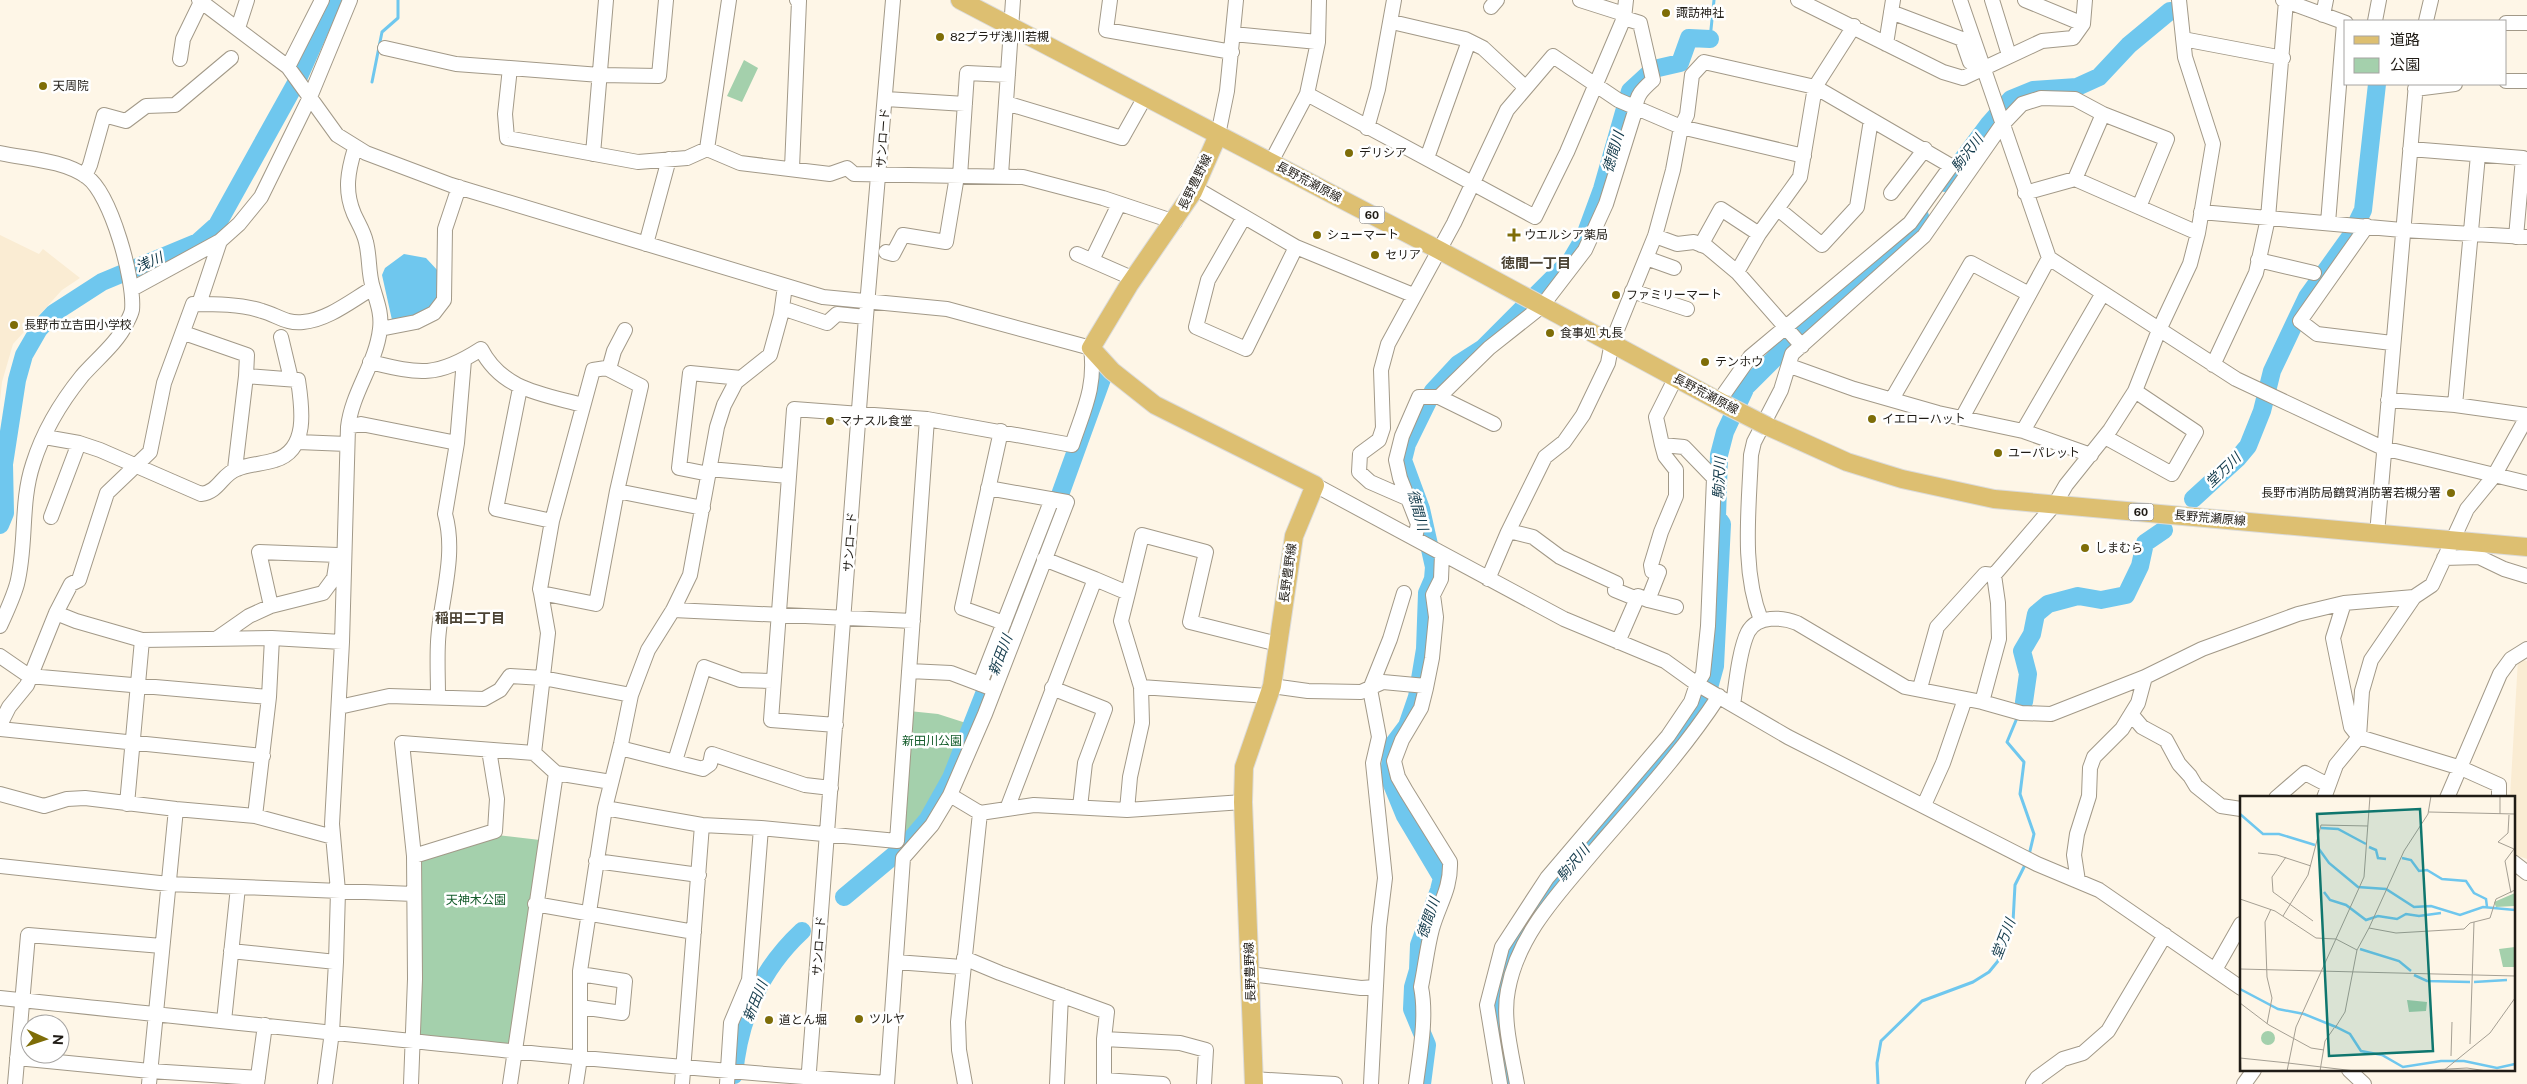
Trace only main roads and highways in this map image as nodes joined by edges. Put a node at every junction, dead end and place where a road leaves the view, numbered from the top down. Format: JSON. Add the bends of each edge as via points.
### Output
{"nodes":[{"id":1,"x":960,"y":0,"type":"edge"},
{"id":2,"x":1218,"y":135,"type":"junction"},
{"id":3,"x":2527,"y":547,"type":"edge"},
{"id":4,"x":1253,"y":1082,"type":"edge"}],
"edges":[{"from":1,"to":2,"type":"main road","name":"長野荒瀬原線","number":"60"},
{"from":2,"to":3,"type":"main road","name":"長野荒瀬原線","number":"60","bridge":true,"via":[[1767,426],[1847,462],[1902,479],[1994,499]]},
{"from":2,"to":4,"type":"main road","name":"長野豊野線","via":[[1195,188],[1091,348],[1112,371],[1155,405],[1315,485],[1294,536],[1270,691],[1244,767]]}]}
